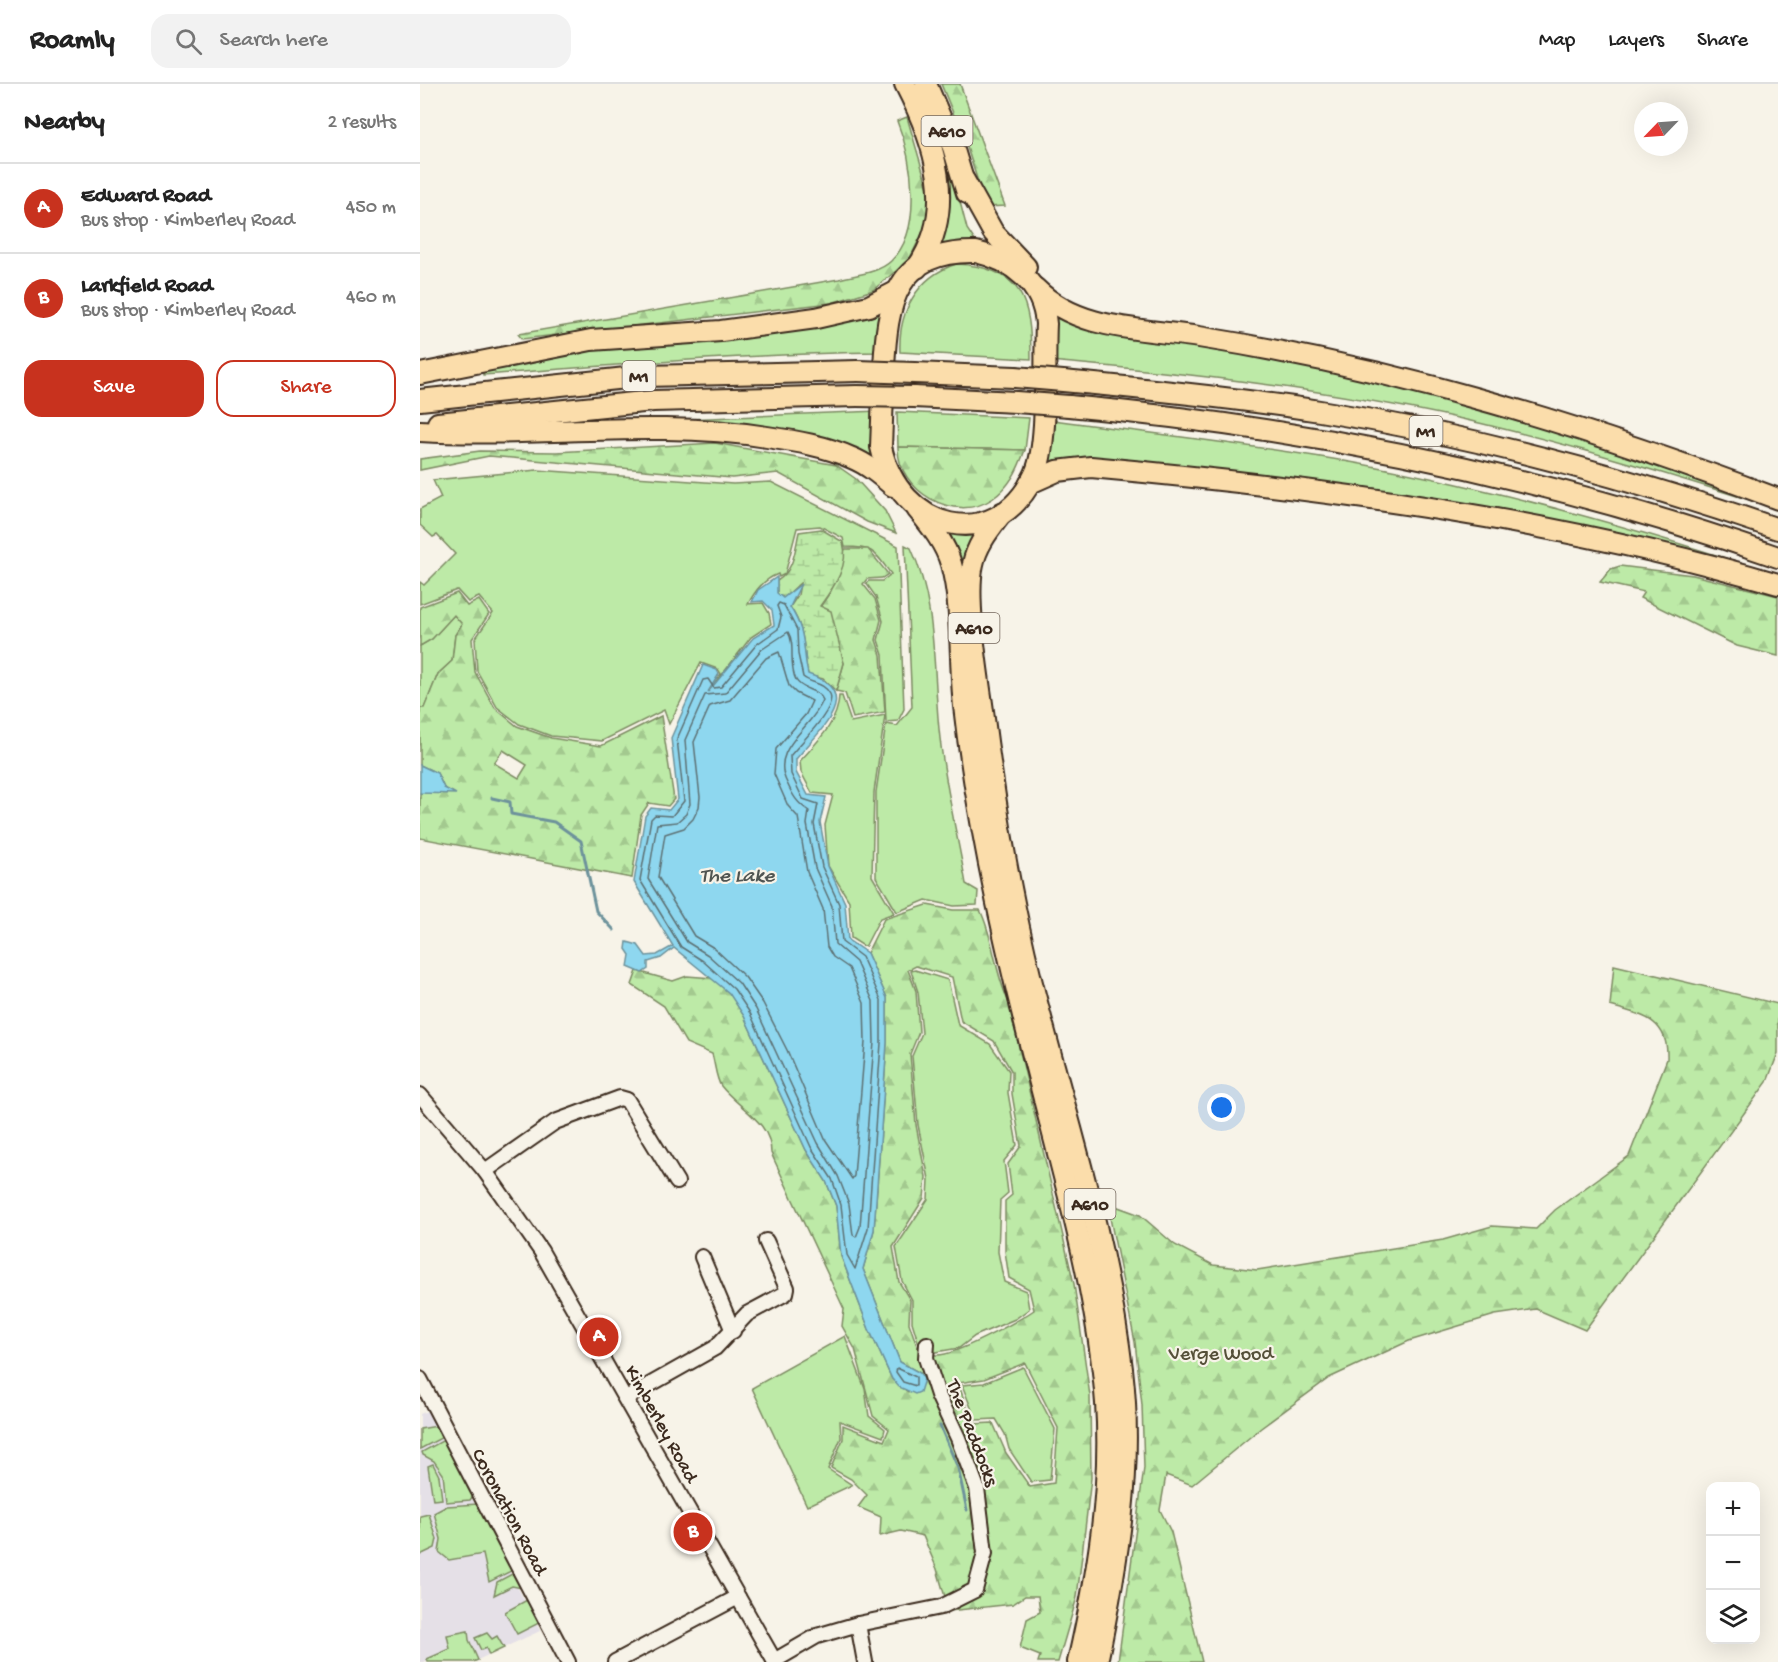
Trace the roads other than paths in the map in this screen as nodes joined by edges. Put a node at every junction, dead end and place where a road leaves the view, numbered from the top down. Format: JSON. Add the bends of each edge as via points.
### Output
{"nodes":[{"id":1,"x":905,"y":84,"type":"edge"},
{"id":2,"x":926,"y":84,"type":"edge"},
{"id":3,"x":963,"y":180,"type":"junction"},
{"id":4,"x":1002,"y":260,"type":"junction"},
{"id":5,"x":917,"y":268,"type":"junction"},
{"id":6,"x":1035,"y":288,"type":"junction"},
{"id":7,"x":896,"y":292,"type":"junction"},
{"id":8,"x":1130,"y":327,"type":"junction"},
{"id":9,"x":420,"y":374,"type":"edge"},
{"id":10,"x":420,"y":400,"type":"edge"},
{"id":11,"x":420,"y":425,"type":"edge"},
{"id":12,"x":420,"y":431,"type":"edge"},
{"id":13,"x":1030,"y":483,"type":"junction"},
{"id":14,"x":900,"y":492,"type":"junction"},
{"id":15,"x":1778,"y":499,"type":"edge"},
{"id":16,"x":917,"y":508,"type":"junction"},
{"id":17,"x":1002,"y":513,"type":"junction"},
{"id":18,"x":1778,"y":529,"type":"edge"},
{"id":19,"x":1778,"y":557,"type":"edge"},
{"id":20,"x":1778,"y":584,"type":"edge"},
{"id":21,"x":420,"y":1095,"type":"edge"},
{"id":22,"x":485,"y":1171,"type":"junction"},
{"id":23,"x":677,"y":1182,"type":"dead end"},
{"id":24,"x":766,"y":1241,"type":"dead end"},
{"id":25,"x":702,"y":1257,"type":"dead end"},
{"id":26,"x":733,"y":1331,"type":"junction"},
{"id":27,"x":927,"y":1344,"type":"dead end"},
{"id":28,"x":420,"y":1379,"type":"edge"},
{"id":29,"x":626,"y":1398,"type":"junction"},
{"id":30,"x":738,"y":1597,"type":"junction"},
{"id":31,"x":1088,"y":1616,"type":"junction"},
{"id":32,"x":858,"y":1624,"type":"junction"},
{"id":33,"x":568,"y":1662,"type":"edge"},
{"id":34,"x":615,"y":1662,"type":"edge"},
{"id":35,"x":775,"y":1662,"type":"edge"},
{"id":36,"x":866,"y":1662,"type":"edge"},
{"id":37,"x":1072,"y":1662,"type":"edge"},
{"id":38,"x":1078,"y":1662,"type":"edge"},
{"id":39,"x":1097,"y":1662,"type":"edge"}],
"edges":[{"from":1,"to":5,"type":"highway","number":"A610","via":[[929,142],[940,195],[934,234]]},
{"from":2,"to":3,"type":"highway","number":"A610"},
{"from":3,"to":4,"type":"highway","number":"A610","via":[[978,227]]},
{"from":3,"to":8,"type":"highway","via":[[993,232],[1060,300],[1085,314]]},
{"from":4,"to":5,"type":"highway","via":[[965,252],[942,256]]},
{"from":4,"to":6,"type":"highway"},
{"from":5,"to":7,"type":"highway"},
{"from":6,"to":8,"type":"highway","via":[[1071,315],[1097,324]]},
{"from":6,"to":13,"type":"highway","via":[[1046,324],[1041,448]]},
{"from":7,"to":9,"type":"highway","via":[[869,306],[816,318],[722,331],[591,340]]},
{"from":7,"to":14,"type":"highway","via":[[886,326],[881,447],[888,472]]},
{"from":8,"to":15,"type":"highway","via":[[1271,350],[1428,384],[1620,441]]},
{"from":10,"to":18,"type":"highway","number":"M1","bridge":true,"via":[[645,376],[858,371],[1063,381],[1260,402],[1422,430],[1641,486]]},
{"from":11,"to":19,"type":"highway","number":"M1","bridge":true,"via":[[653,401],[857,396],[1069,406],[1296,433],[1423,457],[1638,511]]},
{"from":12,"to":14,"type":"highway","via":[[465,434],[668,427],[741,433],[782,439],[852,458]]},
{"from":13,"to":17,"type":"highway"},
{"from":13,"to":20,"type":"highway","via":[[1057,471],[1091,467],[1329,493],[1529,525]]},
{"from":14,"to":16,"type":"highway"},
{"from":16,"to":17,"type":"highway","via":[[940,522],[959,525]]},
{"from":16,"to":31,"type":"highway","number":"A610","via":[[951,565],[964,704],[992,881],[1086,1265],[1100,1345],[1106,1405],[1106,1480]]},
{"from":17,"to":39,"type":"highway","number":"A610","via":[[978,547],[971,573],[989,762],[1022,939],[1095,1223],[1122,1372],[1122,1514],[1114,1580]]},
{"from":21,"to":22,"type":"street","name":"Kimberley Road"},
{"from":22,"to":23,"type":"street","via":[[555,1122],[620,1098],[627,1100]]},
{"from":22,"to":29,"type":"street","name":"Kimberley Road","via":[[541,1251]]},
{"from":24,"to":26,"type":"street","via":[[788,1288],[786,1293],[747,1314]]},
{"from":25,"to":26,"type":"street"},
{"from":26,"to":29,"type":"street","via":[[715,1348]]},
{"from":27,"to":32,"type":"street","name":"The Paddocks","via":[[926,1358],[938,1395],[977,1488],[985,1553],[975,1590],[941,1607]]},
{"from":28,"to":33,"type":"street","name":"Coronation Road"},
{"from":29,"to":30,"type":"street","name":"Kimberley Road"},
{"from":30,"to":34,"type":"street"},
{"from":30,"to":35,"type":"street","name":"Kimberley Road"},
{"from":31,"to":37,"type":"highway"},
{"from":31,"to":38,"type":"highway","number":"A610"},
{"from":32,"to":35,"type":"street","name":"The Paddocks","via":[[817,1636]]},
{"from":32,"to":36,"type":"street"}]}
